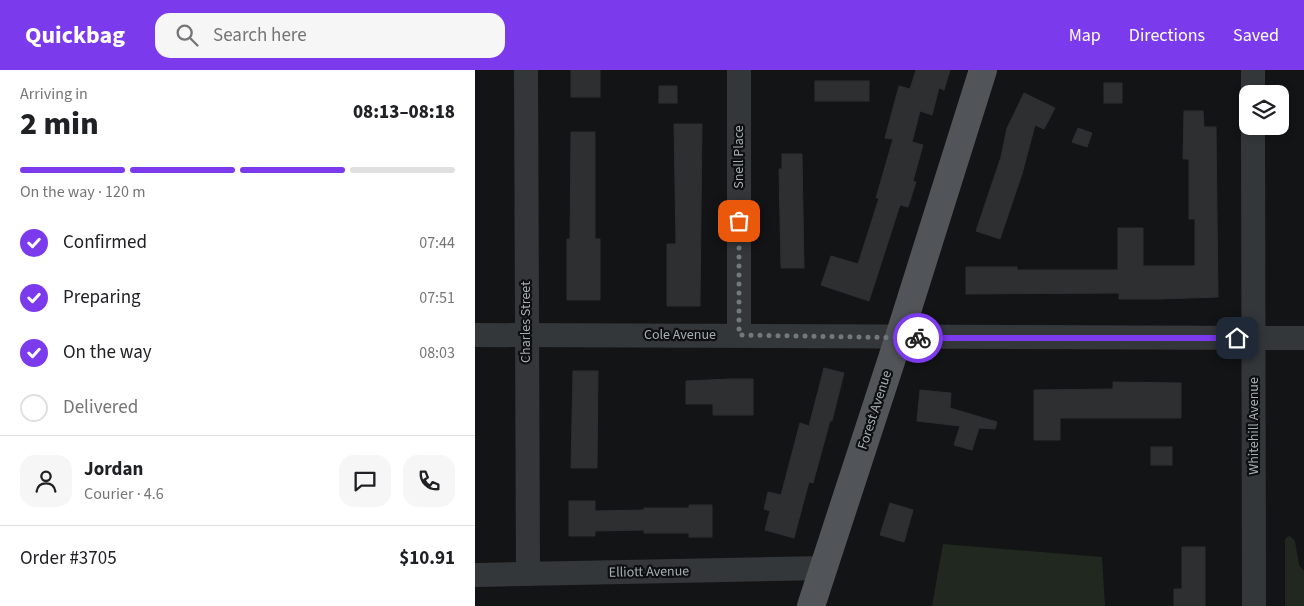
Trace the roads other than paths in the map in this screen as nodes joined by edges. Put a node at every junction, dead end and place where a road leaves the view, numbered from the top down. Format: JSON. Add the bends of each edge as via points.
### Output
{"nodes":[{"id":1,"x":526,"y":70,"type":"edge"},
{"id":2,"x":739,"y":70,"type":"edge"},
{"id":3,"x":983,"y":70,"type":"edge"},
{"id":4,"x":1253,"y":70,"type":"edge"},
{"id":5,"x":1253,"y":85,"type":"edge"},
{"id":6,"x":1253,"y":135,"type":"edge"},
{"id":7,"x":526,"y":334,"type":"junction"},
{"id":8,"x":475,"y":335,"type":"edge"},
{"id":9,"x":739,"y":335,"type":"junction"},
{"id":10,"x":899,"y":337,"type":"junction"},
{"id":11,"x":1253,"y":338,"type":"junction"},
{"id":12,"x":1304,"y":338,"type":"edge"},
{"id":13,"x":823,"y":568,"type":"junction"},
{"id":14,"x":527,"y":574,"type":"junction"},
{"id":15,"x":475,"y":576,"type":"edge"},
{"id":16,"x":811,"y":606,"type":"edge"},
{"id":17,"x":1254,"y":606,"type":"edge"}],
"edges":[{"from":1,"to":7,"type":"street","name":"Charles Street"},
{"from":2,"to":9,"type":"street","name":"Snell Place"},
{"from":3,"to":10,"type":"main road","name":"Forest Avenue"},
{"from":4,"to":5,"type":"street"},
{"from":6,"to":11,"type":"street","name":"Whitehill Avenue"},
{"from":7,"to":8,"type":"street","name":"Cole Avenue"},
{"from":7,"to":9,"type":"street","name":"Cole Avenue"},
{"from":7,"to":14,"type":"street","name":"Charles Street"},
{"from":9,"to":10,"type":"street","name":"Cole Avenue"},
{"from":10,"to":11,"type":"street","name":"Cole Avenue"},
{"from":10,"to":13,"type":"main road","name":"Forest Avenue"},
{"from":11,"to":12,"type":"street","name":"Cole Avenue"},
{"from":11,"to":17,"type":"street","name":"Whitehill Avenue"},
{"from":13,"to":14,"type":"street","name":"Elliott Avenue"},
{"from":13,"to":16,"type":"main road","name":"Forest Avenue"},
{"from":14,"to":15,"type":"street","name":"Elliott Avenue"}]}
